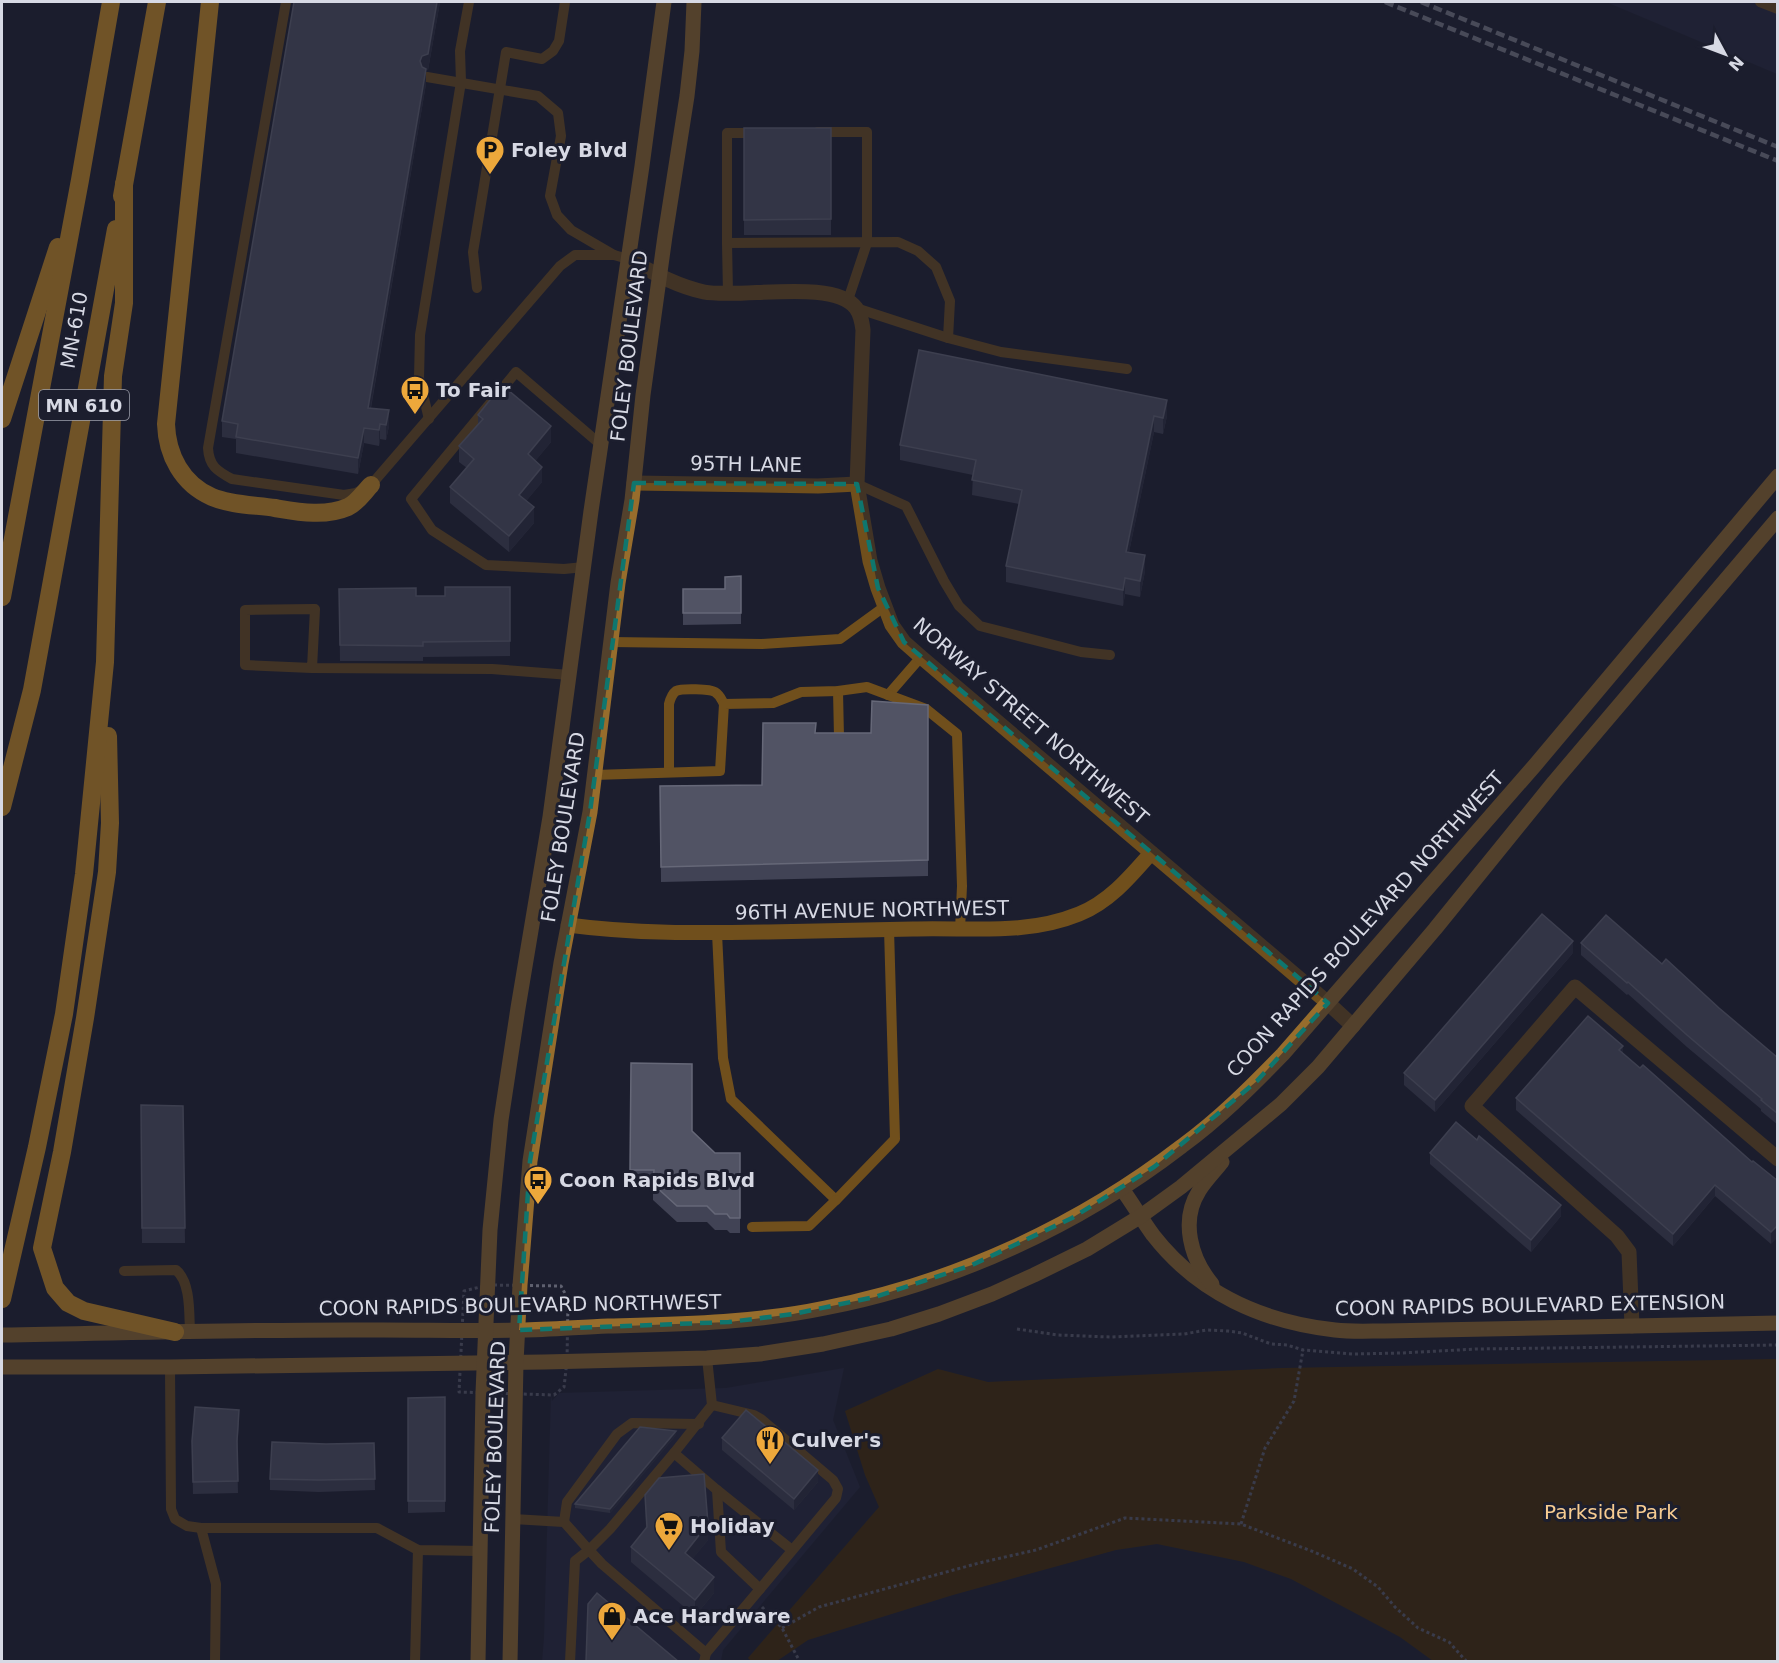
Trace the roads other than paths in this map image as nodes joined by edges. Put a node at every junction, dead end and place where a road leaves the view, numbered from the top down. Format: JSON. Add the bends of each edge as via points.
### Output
{"nodes":[{"id":1,"x":111,"y":2,"type":"edge"},
{"id":2,"x":157,"y":2,"type":"edge"},
{"id":3,"x":210,"y":2,"type":"edge"},
{"id":4,"x":286,"y":2,"type":"edge"},
{"id":5,"x":469,"y":2,"type":"edge"},
{"id":6,"x":565,"y":2,"type":"edge"},
{"id":7,"x":664,"y":2,"type":"edge"},
{"id":8,"x":694,"y":2,"type":"edge"},
{"id":9,"x":1760,"y":2,"type":"edge"},
{"id":10,"x":1778,"y":9,"type":"edge"},
{"id":11,"x":427,"y":77,"type":"edge"},
{"id":12,"x":461,"y":82,"type":"junction"},
{"id":13,"x":500,"y":89,"type":"junction"},
{"id":14,"x":809,"y":132,"type":"edge"},
{"id":15,"x":774,"y":133,"type":"edge"},
{"id":16,"x":80,"y":180,"type":"junction"},
{"id":17,"x":124,"y":184,"type":"junction"},
{"id":18,"x":728,"y":243,"type":"junction"},
{"id":19,"x":867,"y":243,"type":"junction"},
{"id":20,"x":621,"y":257,"type":"junction"},
{"id":21,"x":660,"y":277,"type":"junction"},
{"id":22,"x":477,"y":288,"type":"dead end"},
{"id":23,"x":728,"y":292,"type":"junction"},
{"id":24,"x":852,"y":304,"type":"junction"},
{"id":25,"x":948,"y":338,"type":"junction"},
{"id":26,"x":1127,"y":369,"type":"dead end"},
{"id":27,"x":2,"y":419,"type":"edge"},
{"id":28,"x":429,"y":419,"type":"junction"},
{"id":29,"x":600,"y":444,"type":"junction"},
{"id":30,"x":1778,"y":477,"type":"edge"},
{"id":31,"x":634,"y":483,"type":"junction"},
{"id":32,"x":857,"y":484,"type":"junction"},
{"id":33,"x":371,"y":485,"type":"junction"},
{"id":34,"x":1778,"y":518,"type":"edge"},
{"id":35,"x":584,"y":567,"type":"junction"},
{"id":36,"x":2,"y":597,"type":"edge"},
{"id":37,"x":884,"y":607,"type":"junction"},
{"id":38,"x":611,"y":642,"type":"junction"},
{"id":39,"x":1110,"y":655,"type":"dead end"},
{"id":40,"x":921,"y":657,"type":"junction"},
{"id":41,"x":105,"y":662,"type":"junction"},
{"id":42,"x":312,"y":668,"type":"junction"},
{"id":43,"x":570,"y":675,"type":"junction"},
{"id":44,"x":838,"y":692,"type":"junction"},
{"id":45,"x":888,"y":695,"type":"junction"},
{"id":46,"x":724,"y":704,"type":"junction"},
{"id":47,"x":839,"y":737,"type":"edge"},
{"id":48,"x":669,"y":772,"type":"junction"},
{"id":49,"x":594,"y":775,"type":"junction"},
{"id":50,"x":2,"y":807,"type":"edge"},
{"id":51,"x":1151,"y":853,"type":"junction"},
{"id":52,"x":568,"y":925,"type":"junction"},
{"id":53,"x":890,"y":929,"type":"junction"},
{"id":54,"x":960,"y":930,"type":"junction"},
{"id":55,"x":717,"y":933,"type":"junction"},
{"id":56,"x":1328,"y":1003,"type":"junction"},
{"id":57,"x":1353,"y":1026,"type":"junction"},
{"id":58,"x":1259,"y":1122,"type":"junction"},
{"id":59,"x":1778,"y":1159,"type":"edge"},
{"id":60,"x":1122,"y":1189,"type":"junction"},
{"id":61,"x":837,"y":1200,"type":"junction"},
{"id":62,"x":1141,"y":1216,"type":"junction"},
{"id":63,"x":752,"y":1227,"type":"dead end"},
{"id":64,"x":124,"y":1271,"type":"dead end"},
{"id":65,"x":1224,"y":1297,"type":"junction"},
{"id":66,"x":2,"y":1299,"type":"edge"},
{"id":67,"x":1778,"y":1323,"type":"edge"},
{"id":68,"x":1632,"y":1326,"type":"junction"},
{"id":69,"x":487,"y":1330,"type":"junction"},
{"id":70,"x":519,"y":1330,"type":"junction"},
{"id":71,"x":183,"y":1332,"type":"junction"},
{"id":72,"x":2,"y":1335,"type":"edge"},
{"id":73,"x":707,"y":1358,"type":"junction"},
{"id":74,"x":516,"y":1362,"type":"junction"},
{"id":75,"x":484,"y":1363,"type":"junction"},
{"id":76,"x":2,"y":1367,"type":"edge"},
{"id":77,"x":170,"y":1367,"type":"junction"},
{"id":78,"x":712,"y":1405,"type":"junction"},
{"id":79,"x":699,"y":1424,"type":"junction"},
{"id":80,"x":674,"y":1454,"type":"junction"},
{"id":81,"x":717,"y":1490,"type":"junction"},
{"id":82,"x":513,"y":1519,"type":"junction"},
{"id":83,"x":564,"y":1522,"type":"junction"},
{"id":84,"x":201,"y":1528,"type":"junction"},
{"id":85,"x":418,"y":1550,"type":"junction"},
{"id":86,"x":589,"y":1550,"type":"junction"},
{"id":87,"x":792,"y":1550,"type":"junction"},
{"id":88,"x":480,"y":1551,"type":"junction"},
{"id":89,"x":760,"y":1589,"type":"junction"},
{"id":90,"x":705,"y":1657,"type":"edge"},
{"id":91,"x":215,"y":1662,"type":"edge"},
{"id":92,"x":415,"y":1662,"type":"edge"},
{"id":93,"x":478,"y":1662,"type":"edge"},
{"id":94,"x":510,"y":1662,"type":"edge"},
{"id":95,"x":570,"y":1662,"type":"edge"}],
"edges":[{"from":1,"to":16,"type":"highway","name":"MN-610","number":"MN 610"},
{"from":2,"to":17,"type":"highway","name":"MN-610","number":"MN 610"},
{"from":3,"to":33,"type":"highway","via":[[166,424],[172,457],[180,472],[212,497],[306,513],[335,512],[351,506]]},
{"from":4,"to":33,"type":"lane","via":[[209,459],[219,472],[232,479],[344,495]]},
{"from":5,"to":12,"type":"lane","via":[[460,51]]},
{"from":6,"to":13,"type":"lane","via":[[559,41],[553,51],[542,59],[506,52]]},
{"from":7,"to":20,"type":"main road","name":"FOLEY BOULEVARD"},
{"from":8,"to":21,"type":"main road","name":"FOLEY BOULEVARD","via":[[687,96]]},
{"from":9,"to":10,"type":"lane"},
{"from":11,"to":12,"type":"lane"},
{"from":12,"to":13,"type":"lane"},
{"from":12,"to":28,"type":"lane","via":[[420,335],[419,378]]},
{"from":13,"to":20,"type":"lane","via":[[538,96],[558,113],[561,136],[550,196],[557,215],[571,230]]},
{"from":13,"to":22,"type":"lane","via":[[473,252]]},
{"from":14,"to":19,"type":"lane","via":[[867,132]]},
{"from":15,"to":18,"type":"lane","via":[[727,133]]},
{"from":16,"to":27,"type":"highway"},
{"from":16,"to":36,"type":"highway","name":"MN-610","number":"MN 610"},
{"from":17,"to":41,"type":"highway","via":[[124,303],[114,376]]},
{"from":17,"to":50,"type":"highway","name":"MN-610","number":"MN 610","via":[[32,690]]},
{"from":18,"to":19,"type":"lane"},
{"from":18,"to":23,"type":"lane"},
{"from":19,"to":24,"type":"lane"},
{"from":19,"to":25,"type":"lane","via":[[898,242],[918,251],[936,267],[950,301]]},
{"from":20,"to":21,"type":"street"},
{"from":20,"to":28,"type":"lane","via":[[575,255],[560,266]]},
{"from":20,"to":29,"type":"main road","name":"FOLEY BOULEVARD"},
{"from":21,"to":23,"type":"street","via":[[706,292]]},
{"from":21,"to":31,"type":"main road","name":"FOLEY BOULEVARD"},
{"from":23,"to":24,"type":"street","via":[[826,292]]},
{"from":24,"to":25,"type":"lane"},
{"from":24,"to":32,"type":"street","name":"NORWAY STREET NORTHWEST","via":[[862,318],[863,330]]},
{"from":25,"to":26,"type":"lane","via":[[1001,352]]},
{"from":28,"to":33,"type":"lane"},
{"from":29,"to":35,"type":"main road","name":"FOLEY BOULEVARD"},
{"from":29,"to":35,"type":"lane","via":[[516,372],[411,499],[432,530],[486,565]]},
{"from":30,"to":56,"type":"main road","name":"COON RAPIDS BOULEVARD NORTHWEST"},
{"from":31,"to":32,"type":"street","name":"95TH LANE"},
{"from":31,"to":38,"type":"main road","name":"FOLEY BOULEVARD"},
{"from":32,"to":37,"type":"street","name":"NORWAY STREET NORTHWEST","via":[[870,561]]},
{"from":32,"to":39,"type":"lane","via":[[906,506],[959,606],[980,626],[1081,652]]},
{"from":34,"to":57,"type":"main road"},
{"from":35,"to":43,"type":"main road","name":"FOLEY BOULEVARD"},
{"from":37,"to":38,"type":"lane","via":[[840,639],[762,644]]},
{"from":37,"to":40,"type":"street","name":"NORWAY STREET NORTHWEST","via":[[904,642]]},
{"from":38,"to":49,"type":"main road","name":"FOLEY BOULEVARD"},
{"from":40,"to":45,"type":"lane"},
{"from":40,"to":51,"type":"street","name":"NORWAY STREET NORTHWEST"},
{"from":41,"to":66,"type":"highway","via":[[84,874],[64,1014]]},
{"from":41,"to":71,"type":"highway","via":[[110,823],[107,873],[62,1152],[42,1248],[56,1288],[68,1303],[84,1311]]},
{"from":42,"to":42,"type":"lane","via":[[315,609],[245,610],[245,665]]},
{"from":42,"to":43,"type":"lane","via":[[492,669]]},
{"from":43,"to":69,"type":"main road","name":"FOLEY BOULEVARD","via":[[501,1120],[490,1230]]},
{"from":44,"to":45,"type":"lane","via":[[867,687]]},
{"from":44,"to":46,"type":"lane","via":[[801,692],[773,703]]},
{"from":44,"to":47,"type":"lane"},
{"from":45,"to":54,"type":"lane","via":[[926,709],[957,734]]},
{"from":46,"to":48,"type":"lane","via":[[720,771]]},
{"from":46,"to":48,"type":"lane","via":[[713,690],[684,689],[671,697]]},
{"from":48,"to":49,"type":"lane"},
{"from":49,"to":52,"type":"main road","name":"FOLEY BOULEVARD"},
{"from":51,"to":54,"type":"street","name":"96TH AVENUE NORTHWEST","via":[[1105,900],[1081,914],[1030,928]]},
{"from":51,"to":56,"type":"street","name":"NORWAY STREET NORTHWEST"},
{"from":52,"to":55,"type":"street","name":"96TH AVENUE NORTHWEST","via":[[631,932]]},
{"from":52,"to":70,"type":"main road","name":"FOLEY BOULEVARD","via":[[530,1161]]},
{"from":53,"to":54,"type":"street","name":"96TH AVENUE NORTHWEST"},
{"from":53,"to":55,"type":"street","name":"96TH AVENUE NORTHWEST"},
{"from":53,"to":61,"type":"lane","via":[[895,1139]]},
{"from":55,"to":61,"type":"lane","via":[[723,1058],[731,1099]]},
{"from":56,"to":57,"type":"street","name":"NORWAY STREET NORTHWEST"},
{"from":56,"to":60,"type":"main road","name":"COON RAPIDS BOULEVARD NORTHWEST","via":[[1283,1054],[1218,1116],[1185,1145]]},
{"from":57,"to":58,"type":"main road","via":[[1318,1067]]},
{"from":58,"to":62,"type":"main road"},
{"from":58,"to":65,"type":"main road","via":[[1199,1191],[1192,1206],[1189,1237],[1195,1256],[1204,1274]]},
{"from":59,"to":68,"type":"street","via":[[1575,987],[1472,1106],[1617,1236],[1629,1252]]},
{"from":60,"to":62,"type":"main road","name":"COON RAPIDS BOULEVARD EXTENSION"},
{"from":60,"to":70,"type":"main road","name":"COON RAPIDS BOULEVARD NORTHWEST","via":[[1012,1248],[926,1282],[875,1297],[729,1322]]},
{"from":61,"to":63,"type":"lane","via":[[809,1226]]},
{"from":62,"to":65,"type":"main road","name":"COON RAPIDS BOULEVARD EXTENSION","via":[[1180,1264]]},
{"from":62,"to":73,"type":"main road","via":[[1045,1270],[939,1314],[823,1344]]},
{"from":64,"to":71,"type":"lane","via":[[176,1270],[180,1274],[186,1283]]},
{"from":65,"to":68,"type":"main road","name":"COON RAPIDS BOULEVARD EXTENSION","via":[[1265,1316],[1336,1330]]},
{"from":67,"to":68,"type":"main road","name":"COON RAPIDS BOULEVARD EXTENSION"},
{"from":69,"to":70,"type":"main road","name":"COON RAPIDS BOULEVARD NORTHWEST"},
{"from":69,"to":71,"type":"main road","name":"COON RAPIDS BOULEVARD NORTHWEST"},
{"from":69,"to":75,"type":"main road","name":"FOLEY BOULEVARD"},
{"from":70,"to":74,"type":"main road","name":"FOLEY BOULEVARD"},
{"from":71,"to":72,"type":"main road","name":"COON RAPIDS BOULEVARD NORTHWEST"},
{"from":73,"to":74,"type":"main road"},
{"from":73,"to":78,"type":"lane"},
{"from":74,"to":75,"type":"main road"},
{"from":74,"to":82,"type":"main road","name":"FOLEY BOULEVARD"},
{"from":75,"to":77,"type":"main road"},
{"from":75,"to":88,"type":"main road","name":"FOLEY BOULEVARD"},
{"from":76,"to":77,"type":"main road"},
{"from":77,"to":84,"type":"lane","via":[[171,1509],[175,1519]]},
{"from":78,"to":79,"type":"lane"},
{"from":78,"to":87,"type":"lane","via":[[761,1419],[833,1480],[838,1489],[836,1498]]},
{"from":79,"to":80,"type":"lane"},
{"from":79,"to":83,"type":"lane","via":[[632,1423],[617,1434],[567,1502]]},
{"from":80,"to":81,"type":"lane"},
{"from":80,"to":86,"type":"lane"},
{"from":81,"to":87,"type":"lane"},
{"from":81,"to":89,"type":"lane","via":[[721,1552]]},
{"from":82,"to":83,"type":"lane"},
{"from":82,"to":94,"type":"main road","name":"FOLEY BOULEVARD"},
{"from":83,"to":86,"type":"lane"},
{"from":84,"to":85,"type":"lane","via":[[376,1528]]},
{"from":84,"to":91,"type":"lane","via":[[216,1584]]},
{"from":85,"to":88,"type":"lane"},
{"from":85,"to":92,"type":"lane"},
{"from":86,"to":90,"type":"lane"},
{"from":86,"to":95,"type":"lane","via":[[575,1561]]},
{"from":87,"to":89,"type":"lane"},
{"from":88,"to":93,"type":"main road","name":"FOLEY BOULEVARD"},
{"from":89,"to":90,"type":"lane"}]}
